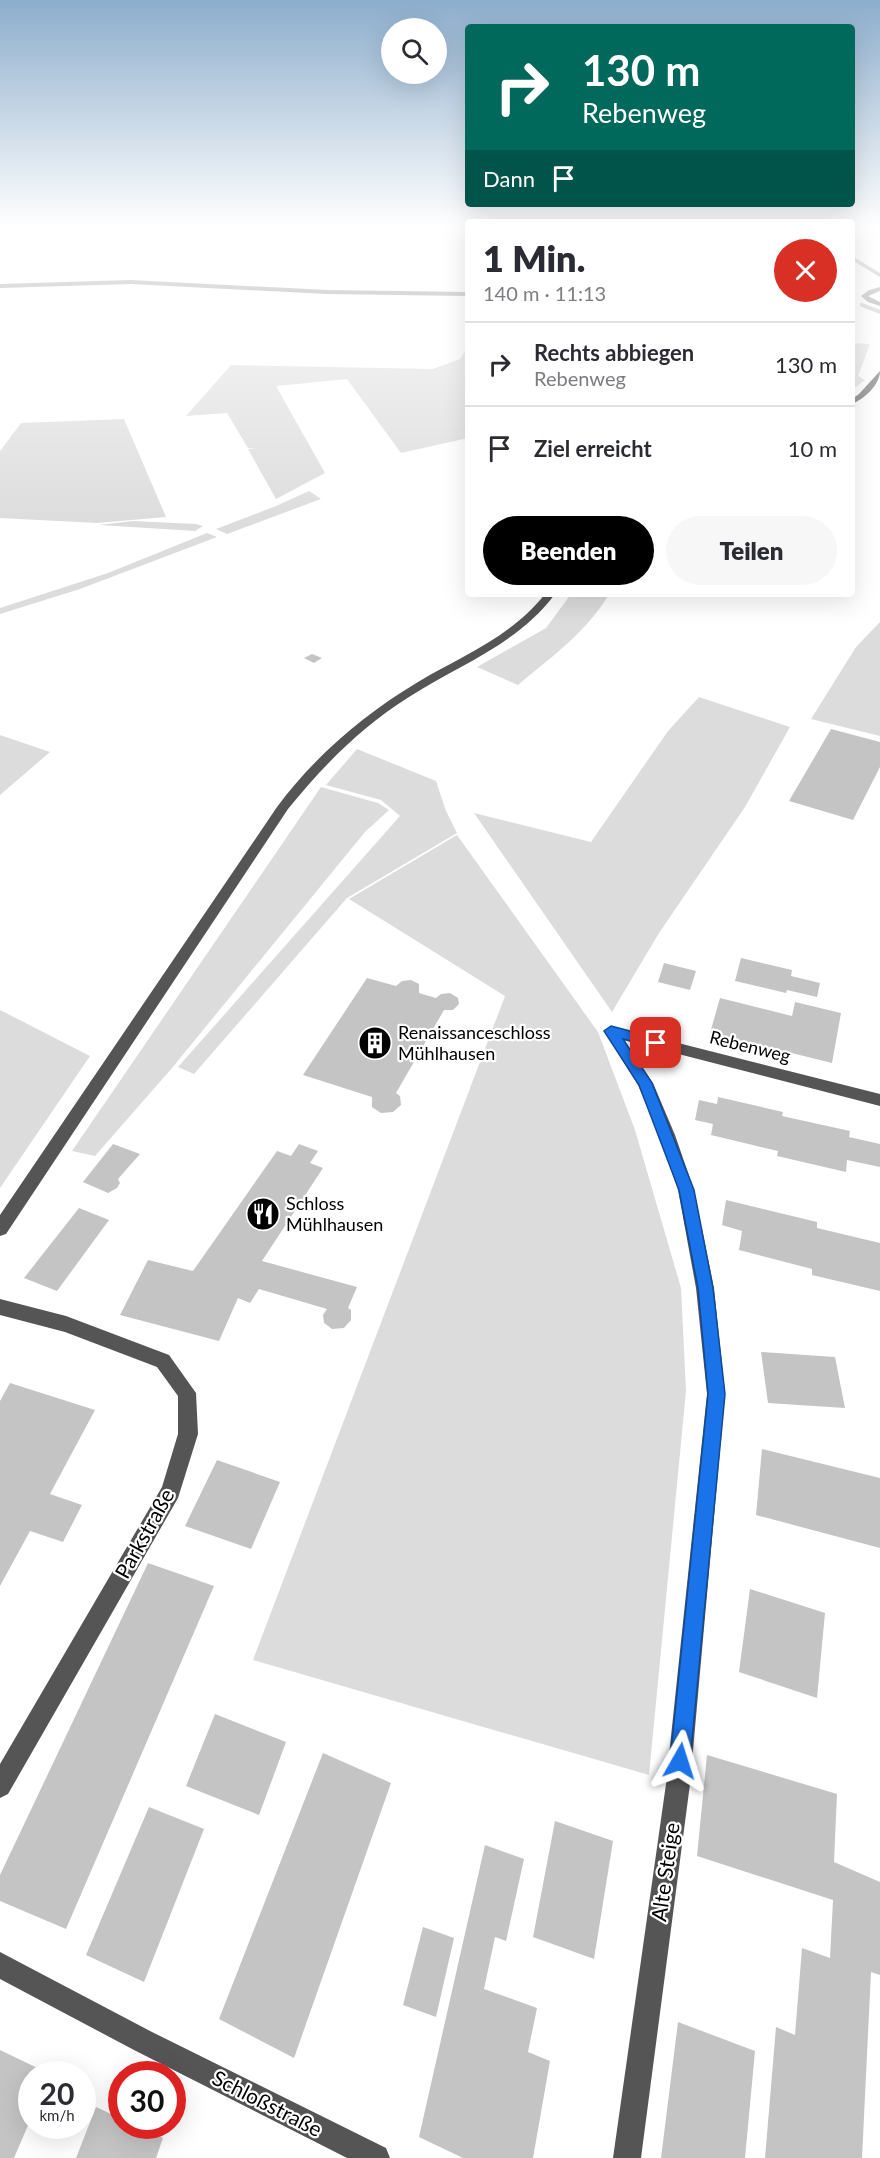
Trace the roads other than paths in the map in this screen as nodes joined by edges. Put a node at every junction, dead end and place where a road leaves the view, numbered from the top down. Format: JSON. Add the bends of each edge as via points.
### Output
{"nodes":[{"id":1,"x":880,"y":373,"type":"edge"},
{"id":2,"x":855,"y":400,"type":"edge"},
{"id":3,"x":548,"y":597,"type":"edge"},
{"id":4,"x":611,"y":1031,"type":"joint"},
{"id":5,"x":880,"y":1100,"type":"edge"},
{"id":6,"x":0,"y":1229,"type":"edge"},
{"id":7,"x":0,"y":1307,"type":"edge"},
{"id":8,"x":0,"y":1786,"type":"edge"},
{"id":9,"x":0,"y":1965,"type":"edge"},
{"id":10,"x":376,"y":2158,"type":"edge"},
{"id":11,"x":627,"y":2158,"type":"edge"}],
"edges":[{"from":1,"to":2,"type":"street"},
{"from":3,"to":6,"type":"street","via":[[505,640],[405,694],[365,722],[304,781]]},
{"from":4,"to":5,"type":"street","name":"Rebenweg"},
{"from":4,"to":11,"type":"street","name":"Alte Steige","via":[[645,1083],[686,1190],[705,1288],[716,1394],[678,1784]]},
{"from":7,"to":8,"type":"street","name":"Parkstraße","via":[[66,1324],[163,1361],[187,1393],[188,1434],[171,1491]]},
{"from":9,"to":10,"type":"street","name":"Schloßstraße"}]}
